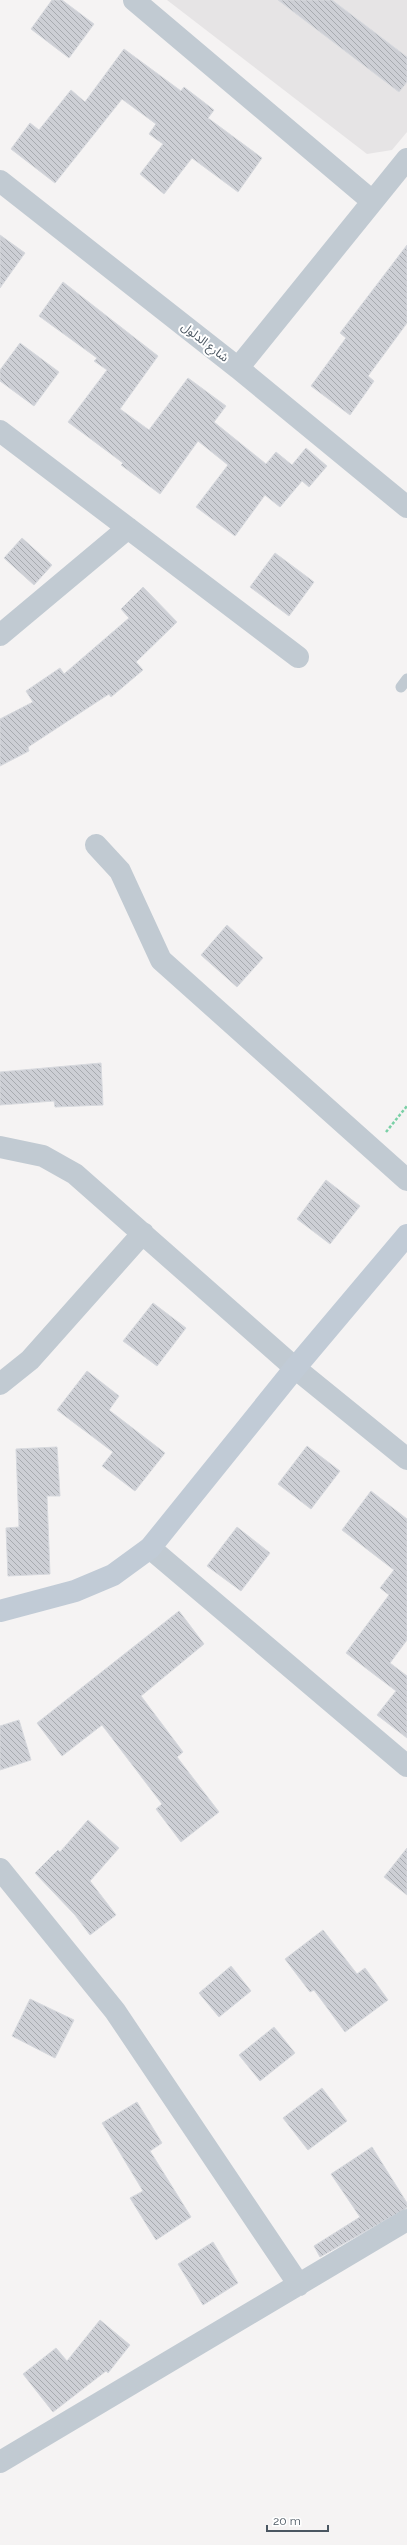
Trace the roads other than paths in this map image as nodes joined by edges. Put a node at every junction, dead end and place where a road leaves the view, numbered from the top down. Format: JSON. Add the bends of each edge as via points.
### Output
{"nodes":[{"id":1,"x":134,"y":0,"type":"edge"},
{"id":2,"x":407,"y":159,"type":"edge"},
{"id":3,"x":0,"y":181,"type":"edge"},
{"id":4,"x":372,"y":201,"type":"junction"},
{"id":5,"x":238,"y":368,"type":"junction"},
{"id":6,"x":0,"y":431,"type":"edge"},
{"id":7,"x":407,"y":507,"type":"edge"},
{"id":8,"x":128,"y":528,"type":"junction"},
{"id":9,"x":0,"y":635,"type":"edge"},
{"id":10,"x":298,"y":657,"type":"dead end"},
{"id":11,"x":96,"y":845,"type":"dead end"},
{"id":12,"x":0,"y":1147,"type":"edge"},
{"id":13,"x":407,"y":1180,"type":"edge"},
{"id":14,"x":143,"y":1233,"type":"junction"},
{"id":15,"x":407,"y":1235,"type":"edge"},
{"id":16,"x":295,"y":1368,"type":"junction"},
{"id":17,"x":0,"y":1384,"type":"edge"},
{"id":18,"x":407,"y":1459,"type":"edge"},
{"id":19,"x":150,"y":1548,"type":"junction"},
{"id":20,"x":0,"y":1611,"type":"edge"},
{"id":21,"x":407,"y":1766,"type":"edge"},
{"id":22,"x":0,"y":1869,"type":"edge"},
{"id":23,"x":407,"y":2220,"type":"edge"},
{"id":24,"x":299,"y":2285,"type":"junction"},
{"id":25,"x":0,"y":2462,"type":"edge"}],
"edges":[{"from":1,"to":4,"type":"street"},
{"from":2,"to":4,"type":"street"},
{"from":3,"to":5,"type":"street","name":"شارع الدلول"},
{"from":4,"to":5,"type":"street"},
{"from":5,"to":7,"type":"street","name":"شارع الدلول"},
{"from":6,"to":8,"type":"street"},
{"from":8,"to":9,"type":"street"},
{"from":8,"to":10,"type":"street"},
{"from":11,"to":13,"type":"street","via":[[120,871],[161,960]]},
{"from":12,"to":14,"type":"street","via":[[43,1156],[76,1174]]},
{"from":14,"to":16,"type":"street"},
{"from":14,"to":17,"type":"street","via":[[30,1360]]},
{"from":15,"to":16,"type":"street"},
{"from":16,"to":18,"type":"street"},
{"from":16,"to":19,"type":"street"},
{"from":19,"to":20,"type":"street","via":[[113,1575],[75,1591]]},
{"from":19,"to":21,"type":"street"},
{"from":22,"to":24,"type":"street","via":[[115,2011]]},
{"from":23,"to":24,"type":"street"},
{"from":24,"to":25,"type":"street"}]}
